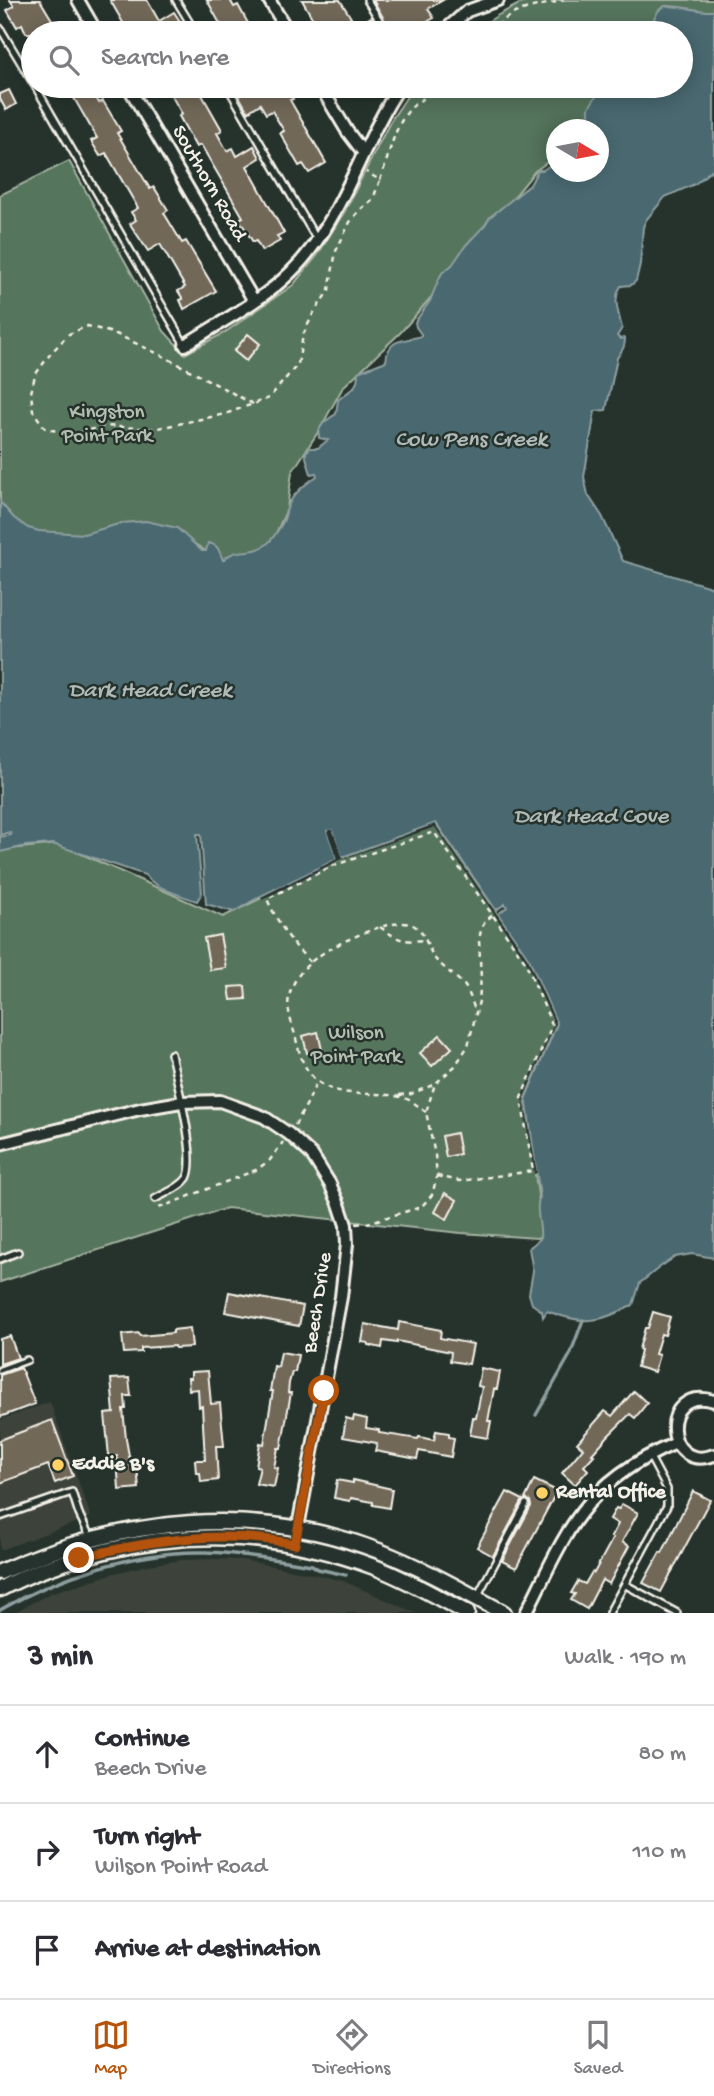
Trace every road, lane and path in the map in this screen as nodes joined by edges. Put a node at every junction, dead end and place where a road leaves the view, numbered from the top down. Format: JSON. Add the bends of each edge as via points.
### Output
{"nodes":[{"id":1,"x":78,"y":0,"type":"edge"},
{"id":2,"x":176,"y":0,"type":"edge"},
{"id":3,"x":269,"y":0,"type":"edge"},
{"id":4,"x":367,"y":0,"type":"edge"},
{"id":5,"x":461,"y":0,"type":"edge"},
{"id":6,"x":498,"y":0,"type":"edge"},
{"id":7,"x":564,"y":0,"type":"edge"},
{"id":8,"x":467,"y":11,"type":"junction"},
{"id":9,"x":90,"y":21,"type":"edge"},
{"id":10,"x":189,"y":21,"type":"edge"},
{"id":11,"x":282,"y":21,"type":"edge"},
{"id":12,"x":380,"y":21,"type":"edge"},
{"id":13,"x":456,"y":21,"type":"edge"},
{"id":14,"x":502,"y":21,"type":"edge"},
{"id":15,"x":0,"y":28,"type":"edge"},
{"id":16,"x":21,"y":63,"type":"edge"},
{"id":17,"x":42,"y":98,"type":"edge"},
{"id":18,"x":135,"y":98,"type":"edge"},
{"id":19,"x":234,"y":98,"type":"edge"},
{"id":20,"x":327,"y":98,"type":"edge"},
{"id":21,"x":393,"y":98,"type":"edge"},
{"id":22,"x":425,"y":98,"type":"edge"},
{"id":23,"x":363,"y":152,"type":"junction"},
{"id":24,"x":356,"y":167,"type":"junction"},
{"id":25,"x":380,"y":180,"type":"junction"},
{"id":26,"x":317,"y":240,"type":"junction"},
{"id":27,"x":254,"y":301,"type":"junction"},
{"id":28,"x":184,"y":345,"type":"joint"},
{"id":29,"x":253,"y":404,"type":"junction"},
{"id":30,"x":492,"y":915,"type":"junction"},
{"id":31,"x":380,"y":927,"type":"junction"},
{"id":32,"x":425,"y":940,"type":"junction"},
{"id":33,"x":310,"y":962,"type":"junction"},
{"id":34,"x":476,"y":1014,"type":"junction"},
{"id":35,"x":171,"y":1054,"type":"dead end"},
{"id":36,"x":317,"y":1081,"type":"junction"},
{"id":37,"x":435,"y":1084,"type":"junction"},
{"id":38,"x":394,"y":1095,"type":"junction"},
{"id":39,"x":181,"y":1102,"type":"junction"},
{"id":40,"x":426,"y":1112,"type":"junction"},
{"id":41,"x":289,"y":1134,"type":"junction"},
{"id":42,"x":0,"y":1144,"type":"edge"},
{"id":43,"x":437,"y":1176,"type":"junction"},
{"id":44,"x":155,"y":1199,"type":"dead end"},
{"id":45,"x":159,"y":1208,"type":"dead end"},
{"id":46,"x":346,"y":1225,"type":"junction"},
{"id":47,"x":18,"y":1252,"type":"dead end"},
{"id":48,"x":0,"y":1259,"type":"edge"},
{"id":49,"x":27,"y":1360,"type":"dead end"},
{"id":50,"x":0,"y":1370,"type":"edge"},
{"id":51,"x":714,"y":1401,"type":"edge"},
{"id":52,"x":676,"y":1443,"type":"junction"},
{"id":53,"x":648,"y":1454,"type":"junction"},
{"id":54,"x":714,"y":1455,"type":"edge"},
{"id":55,"x":526,"y":1504,"type":"dead end"},
{"id":56,"x":0,"y":1517,"type":"edge"},
{"id":57,"x":298,"y":1528,"type":"junction"},
{"id":58,"x":91,"y":1539,"type":"junction"},
{"id":59,"x":295,"y":1544,"type":"junction"},
{"id":60,"x":1,"y":1581,"type":"edge"},
{"id":61,"x":626,"y":1585,"type":"junction"},
{"id":62,"x":476,"y":1598,"type":"junction"},
{"id":63,"x":467,"y":1613,"type":"edge"},
{"id":64,"x":504,"y":1613,"type":"edge"},
{"id":65,"x":526,"y":1613,"type":"edge"},
{"id":66,"x":610,"y":1613,"type":"edge"},
{"id":67,"x":677,"y":1613,"type":"edge"}],
"edges":[{"from":1,"to":9,"type":"street"},
{"from":2,"to":10,"type":"lane"},
{"from":3,"to":11,"type":"street"},
{"from":4,"to":12,"type":"lane"},
{"from":5,"to":8,"type":"street"},
{"from":6,"to":8,"type":"street"},
{"from":7,"to":14,"type":"path","via":[[519,10]]},
{"from":8,"to":13,"type":"street"},
{"from":15,"to":16,"type":"lane"},
{"from":17,"to":28,"type":"lane"},
{"from":18,"to":27,"type":"street","name":"Southorn Road"},
{"from":19,"to":26,"type":"lane"},
{"from":20,"to":23,"type":"street"},
{"from":21,"to":23,"type":"street"},
{"from":22,"to":25,"type":"path","via":[[402,118]]},
{"from":23,"to":24,"type":"street"},
{"from":24,"to":25,"type":"path"},
{"from":24,"to":26,"type":"street"},
{"from":25,"to":29,"type":"path","via":[[373,199],[350,222],[335,251],[329,290],[303,335],[299,364],[269,398]]},
{"from":26,"to":27,"type":"street","via":[[292,271]]},
{"from":27,"to":28,"type":"street"},
{"from":29,"to":29,"type":"path","via":[[116,334],[88,326],[69,334],[51,353],[35,375],[32,393],[33,411],[45,428],[71,435],[103,426],[154,429]]},
{"from":30,"to":33,"type":"path","via":[[434,832],[332,866],[267,899],[291,942]]},
{"from":30,"to":34,"type":"path","via":[[479,940],[481,978]]},
{"from":30,"to":43,"type":"path","via":[[525,961],[552,1025],[521,1098],[533,1171],[460,1181]]},
{"from":31,"to":32,"type":"path","via":[[398,940]]},
{"from":31,"to":32,"type":"path","via":[[411,924]]},
{"from":31,"to":33,"type":"path"},
{"from":32,"to":34,"type":"path","via":[[434,957],[465,987]]},
{"from":33,"to":36,"type":"path","via":[[295,980],[288,1008],[303,1067]]},
{"from":34,"to":37,"type":"path","via":[[468,1046]]},
{"from":35,"to":39,"type":"lane"},
{"from":36,"to":38,"type":"path","via":[[343,1092]]},
{"from":36,"to":41,"type":"path"},
{"from":37,"to":38,"type":"path"},
{"from":37,"to":40,"type":"path"},
{"from":38,"to":40,"type":"path"},
{"from":39,"to":41,"type":"street","name":"Beech Drive","via":[[219,1101],[240,1107]]},
{"from":39,"to":42,"type":"street","name":"Beech Drive"},
{"from":39,"to":44,"type":"lane","via":[[191,1157],[188,1176]]},
{"from":40,"to":43,"type":"path"},
{"from":41,"to":45,"type":"path","via":[[270,1160],[256,1170]]},
{"from":41,"to":46,"type":"street","name":"Beech Drive","via":[[323,1171]]},
{"from":43,"to":46,"type":"path","via":[[432,1195],[421,1206]]},
{"from":46,"to":57,"type":"street","name":"Beech Drive","via":[[345,1271]]},
{"from":47,"to":48,"type":"lane"},
{"from":49,"to":50,"type":"lane"},
{"from":51,"to":52,"type":"street","via":[[702,1398],[683,1405],[673,1423]]},
{"from":52,"to":53,"type":"street"},
{"from":52,"to":54,"type":"street","via":[[699,1458]]},
{"from":53,"to":61,"type":"lane","via":[[667,1489],[667,1506]]},
{"from":53,"to":65,"type":"street","via":[[579,1514]]},
{"from":55,"to":62,"type":"lane"},
{"from":56,"to":58,"type":"lane","via":[[72,1492]]},
{"from":57,"to":58,"type":"street","via":[[191,1522]]},
{"from":57,"to":59,"type":"street","name":"Beech Drive"},
{"from":57,"to":62,"type":"street","via":[[378,1550]]},
{"from":58,"to":60,"type":"street","via":[[37,1557]]},
{"from":59,"to":60,"type":"street","via":[[240,1537],[159,1540]]},
{"from":59,"to":63,"type":"street","via":[[377,1568]]},
{"from":61,"to":66,"type":"lane"},
{"from":61,"to":67,"type":"lane"},
{"from":62,"to":64,"type":"street"}]}
